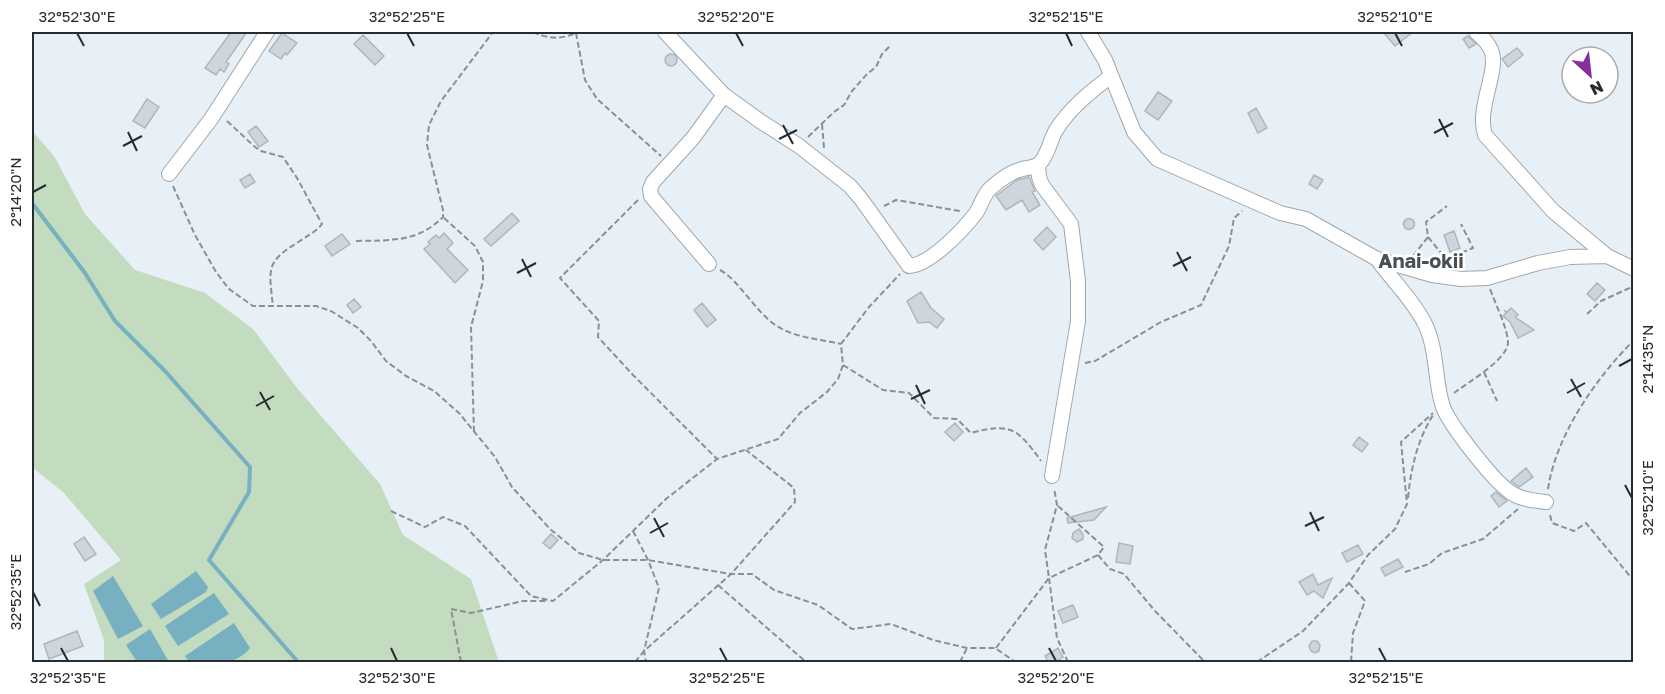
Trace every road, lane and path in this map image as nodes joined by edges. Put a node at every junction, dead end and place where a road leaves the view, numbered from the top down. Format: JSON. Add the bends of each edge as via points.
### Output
{"nodes":[{"id":1,"x":267,"y":32,"type":"edge"},
{"id":2,"x":493,"y":32,"type":"edge"},
{"id":3,"x":533,"y":32,"type":"edge"},
{"id":4,"x":576,"y":32,"type":"edge"},
{"id":5,"x":665,"y":32,"type":"edge"},
{"id":6,"x":1476,"y":32,"type":"edge"},
{"id":7,"x":1093,"y":34,"type":"edge"},
{"id":8,"x":891,"y":45,"type":"dead end"},
{"id":9,"x":1111,"y":76,"type":"junction"},
{"id":10,"x":724,"y":95,"type":"junction"},
{"id":11,"x":216,"y":111,"type":"junction"},
{"id":12,"x":822,"y":124,"type":"junction"},
{"id":13,"x":799,"y":146,"type":"junction"},
{"id":14,"x":670,"y":163,"type":"junction"},
{"id":15,"x":1038,"y":165,"type":"junction"},
{"id":16,"x":825,"y":167,"type":"junction"},
{"id":17,"x":170,"y":174,"type":"joint"},
{"id":18,"x":650,"y":189,"type":"junction"},
{"id":19,"x":896,"y":200,"type":"dead end"},
{"id":20,"x":1254,"y":201,"type":"junction"},
{"id":21,"x":1447,"y":206,"type":"dead end"},
{"id":22,"x":959,"y":211,"type":"dead end"},
{"id":23,"x":443,"y":218,"type":"junction"},
{"id":24,"x":1461,"y":224,"type":"dead end"},
{"id":25,"x":1428,"y":237,"type":"junction"},
{"id":26,"x":356,"y":241,"type":"dead end"},
{"id":27,"x":1607,"y":256,"type":"junction"},
{"id":28,"x":1377,"y":259,"type":"junction"},
{"id":29,"x":709,"y":264,"type":"joint"},
{"id":30,"x":909,"y":266,"type":"junction"},
{"id":31,"x":1404,"y":267,"type":"junction"},
{"id":32,"x":1634,"y":269,"type":"edge"},
{"id":33,"x":1486,"y":278,"type":"junction"},
{"id":34,"x":1634,"y":286,"type":"edge"},
{"id":35,"x":273,"y":307,"type":"junction"},
{"id":36,"x":1587,"y":314,"type":"dead end"},
{"id":37,"x":1634,"y":340,"type":"edge"},
{"id":38,"x":841,"y":344,"type":"junction"},
{"id":39,"x":843,"y":365,"type":"junction"},
{"id":40,"x":1070,"y":365,"type":"junction"},
{"id":41,"x":1484,"y":372,"type":"junction"},
{"id":42,"x":1497,"y":400,"type":"dead end"},
{"id":43,"x":1443,"y":407,"type":"junction"},
{"id":44,"x":474,"y":432,"type":"junction"},
{"id":45,"x":746,"y":450,"type":"junction"},
{"id":46,"x":717,"y":459,"type":"junction"},
{"id":47,"x":1052,"y":476,"type":"junction"},
{"id":48,"x":1528,"y":500,"type":"junction"},
{"id":49,"x":1546,"y":502,"type":"junction"},
{"id":50,"x":1407,"y":504,"type":"junction"},
{"id":51,"x":1057,"y":505,"type":"junction"},
{"id":52,"x":391,"y":511,"type":"dead end"},
{"id":53,"x":633,"y":531,"type":"junction"},
{"id":54,"x":1098,"y":555,"type":"junction"},
{"id":55,"x":603,"y":560,"type":"junction"},
{"id":56,"x":648,"y":560,"type":"junction"},
{"id":57,"x":1405,"y":572,"type":"dead end"},
{"id":58,"x":731,"y":574,"type":"junction"},
{"id":59,"x":1049,"y":578,"type":"junction"},
{"id":60,"x":1634,"y":581,"type":"edge"},
{"id":61,"x":1349,"y":583,"type":"junction"},
{"id":62,"x":718,"y":585,"type":"junction"},
{"id":63,"x":553,"y":601,"type":"junction"},
{"id":64,"x":967,"y":648,"type":"junction"},
{"id":65,"x":995,"y":648,"type":"junction"},
{"id":66,"x":644,"y":651,"type":"junction"},
{"id":67,"x":461,"y":663,"type":"edge"},
{"id":68,"x":635,"y":663,"type":"edge"},
{"id":69,"x":646,"y":663,"type":"edge"},
{"id":70,"x":806,"y":663,"type":"edge"},
{"id":71,"x":960,"y":663,"type":"edge"},
{"id":72,"x":1028,"y":663,"type":"edge"},
{"id":73,"x":1068,"y":663,"type":"edge"},
{"id":74,"x":1205,"y":663,"type":"edge"},
{"id":75,"x":1257,"y":663,"type":"edge"},
{"id":76,"x":1351,"y":663,"type":"edge"}],
"edges":[{"from":1,"to":11,"type":"street"},
{"from":2,"to":23,"type":"path","via":[[441,101],[429,125],[427,145]]},
{"from":3,"to":4,"type":"path","via":[[554,38]]},
{"from":4,"to":14,"type":"path","via":[[585,80],[597,99]]},
{"from":5,"to":10,"type":"street"},
{"from":6,"to":27,"type":"street","via":[[1492,51],[1493,61],[1482,115],[1485,135],[1553,211]]},
{"from":7,"to":9,"type":"street"},
{"from":8,"to":12,"type":"path","via":[[844,105]]},
{"from":9,"to":15,"type":"street","via":[[1073,109],[1055,131]]},
{"from":9,"to":20,"type":"street","via":[[1134,132],[1156,159]]},
{"from":10,"to":13,"type":"street"},
{"from":10,"to":14,"type":"street"},
{"from":11,"to":17,"type":"street"},
{"from":11,"to":35,"type":"path","via":[[255,147],[282,157],[322,224],[272,264]]},
{"from":12,"to":13,"type":"path"},
{"from":12,"to":16,"type":"path"},
{"from":13,"to":16,"type":"street"},
{"from":14,"to":18,"type":"street"},
{"from":15,"to":30,"type":"street","via":[[1017,170],[992,186],[976,213],[944,246]]},
{"from":15,"to":40,"type":"street","via":[[1042,185],[1073,231],[1078,321]]},
{"from":16,"to":30,"type":"street","via":[[861,199]]},
{"from":17,"to":35,"type":"path","via":[[195,235],[229,289],[253,306]]},
{"from":18,"to":29,"type":"street","via":[[651,196]]},
{"from":18,"to":46,"type":"path","via":[[560,278],[599,321],[598,337]]},
{"from":19,"to":22,"type":"path"},
{"from":20,"to":28,"type":"street","via":[[1306,219]]},
{"from":20,"to":40,"type":"path","via":[[1234,218],[1229,246],[1201,305],[1161,322],[1095,361]]},
{"from":21,"to":25,"type":"path","via":[[1426,222]]},
{"from":23,"to":26,"type":"path","via":[[425,232],[400,240]]},
{"from":23,"to":44,"type":"path","via":[[475,246],[483,262],[483,281],[471,327]]},
{"from":24,"to":25,"type":"path","via":[[1473,248],[1446,259]]},
{"from":25,"to":31,"type":"path"},
{"from":27,"to":32,"type":"street"},
{"from":27,"to":33,"type":"street","via":[[1538,262]]},
{"from":28,"to":31,"type":"street"},
{"from":28,"to":43,"type":"street","via":[[1424,323],[1433,348]]},
{"from":29,"to":38,"type":"path","via":[[724,273],[776,326],[800,336]]},
{"from":30,"to":38,"type":"path","via":[[869,307]]},
{"from":31,"to":33,"type":"street","via":[[1461,279]]},
{"from":33,"to":41,"type":"path","via":[[1508,344]]},
{"from":34,"to":36,"type":"path","via":[[1602,301]]},
{"from":35,"to":44,"type":"path","via":[[316,306],[343,318],[386,361],[434,391]]},
{"from":37,"to":49,"type":"path","via":[[1616,358],[1578,413],[1556,458]]},
{"from":38,"to":39,"type":"path"},
{"from":39,"to":45,"type":"path","via":[[827,392],[800,413],[778,439]]},
{"from":39,"to":47,"type":"path","via":[[883,390],[909,393],[934,418],[957,419],[971,433],[1007,428],[1026,441]]},
{"from":40,"to":47,"type":"street"},
{"from":41,"to":42,"type":"path"},
{"from":41,"to":43,"type":"path","via":[[1452,394]]},
{"from":43,"to":48,"type":"street","via":[[1498,483],[1513,495]]},
{"from":44,"to":55,"type":"path","via":[[495,456],[512,487],[550,529],[579,553]]},
{"from":45,"to":46,"type":"path"},
{"from":45,"to":58,"type":"path","via":[[794,488],[795,502]]},
{"from":46,"to":53,"type":"path"},
{"from":47,"to":51,"type":"path"},
{"from":48,"to":49,"type":"street"},
{"from":48,"to":57,"type":"path","via":[[1483,539],[1442,552],[1430,564]]},
{"from":49,"to":60,"type":"path","via":[[1552,523],[1574,531],[1586,524]]},
{"from":50,"to":50,"type":"path","via":[[1415,455],[1434,413],[1401,442]]},
{"from":50,"to":61,"type":"path","via":[[1395,529],[1368,555]]},
{"from":51,"to":54,"type":"path","via":[[1104,547]]},
{"from":51,"to":59,"type":"path","via":[[1046,549]]},
{"from":52,"to":63,"type":"path","via":[[425,527],[443,517],[465,526],[531,597]]},
{"from":53,"to":55,"type":"path"},
{"from":53,"to":56,"type":"path"},
{"from":54,"to":59,"type":"path"},
{"from":54,"to":74,"type":"path","via":[[1110,569],[1124,574]]},
{"from":55,"to":56,"type":"path"},
{"from":55,"to":63,"type":"path"},
{"from":56,"to":58,"type":"path"},
{"from":56,"to":66,"type":"path","via":[[659,588]]},
{"from":58,"to":62,"type":"path"},
{"from":58,"to":64,"type":"path","via":[[752,574],[774,591],[818,605],[852,629],[891,624]]},
{"from":59,"to":65,"type":"path"},
{"from":59,"to":73,"type":"path","via":[[1057,638]]},
{"from":61,"to":75,"type":"path","via":[[1304,631]]},
{"from":61,"to":76,"type":"path","via":[[1365,601],[1353,633]]},
{"from":62,"to":66,"type":"path"},
{"from":62,"to":70,"type":"path"},
{"from":63,"to":67,"type":"path","via":[[523,601],[471,613],[451,609]]},
{"from":64,"to":65,"type":"path"},
{"from":64,"to":71,"type":"path"},
{"from":65,"to":72,"type":"path","via":[[1014,661]]},
{"from":66,"to":68,"type":"path"},
{"from":66,"to":69,"type":"path"}]}
